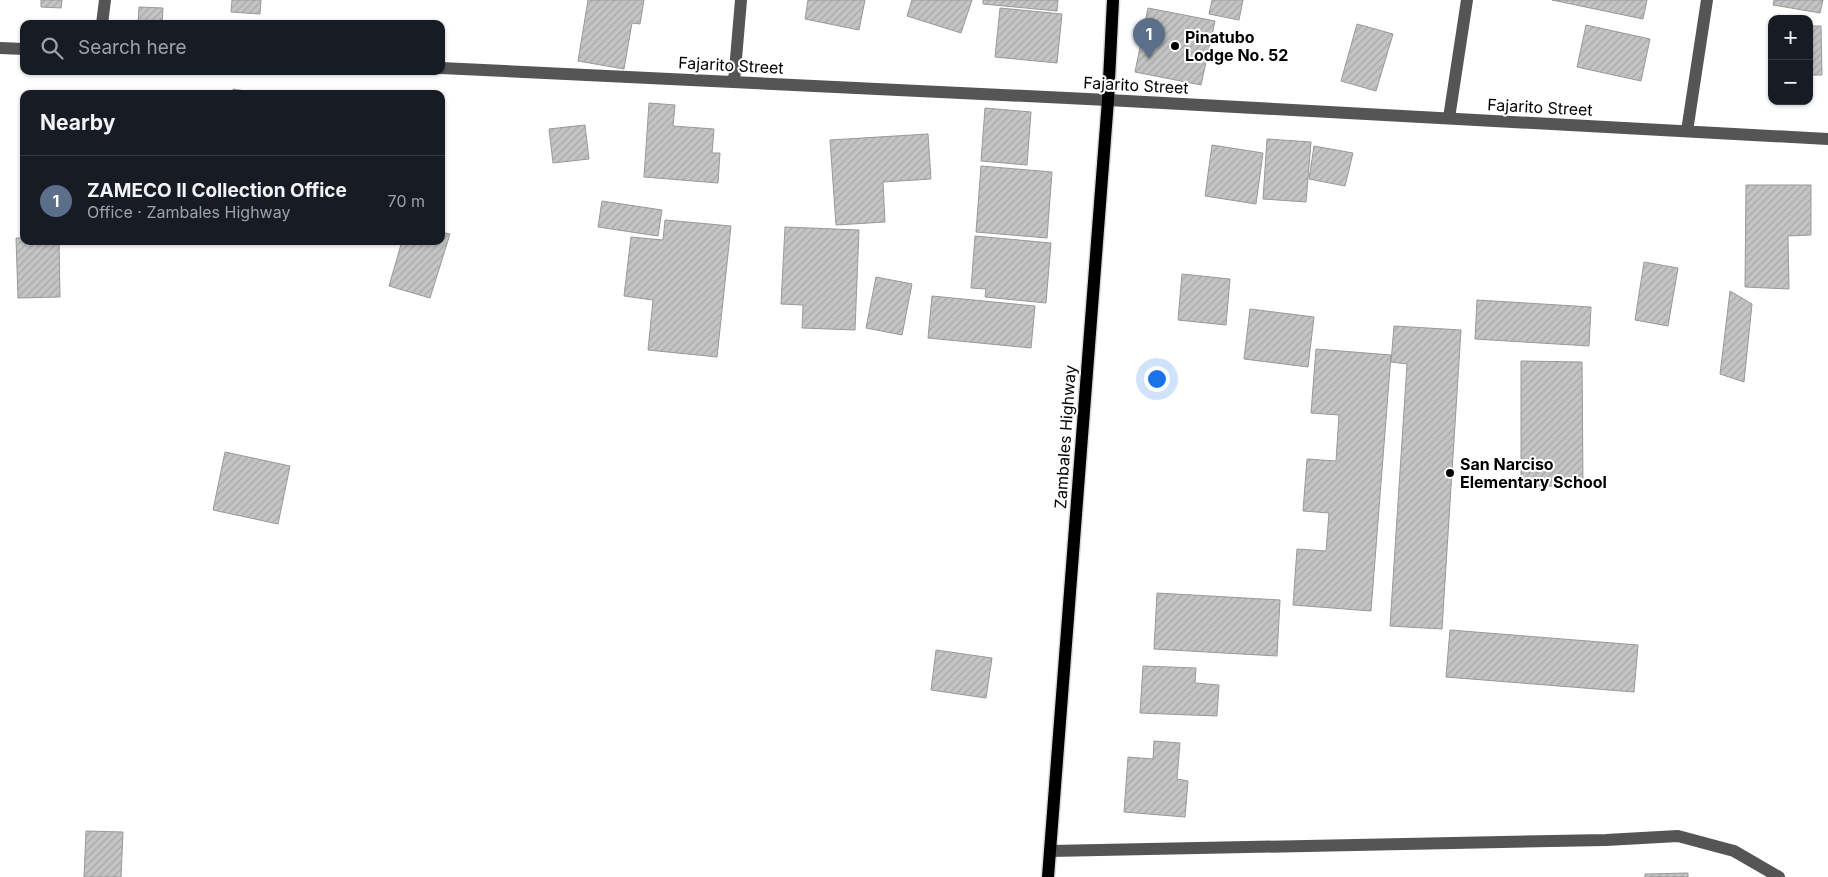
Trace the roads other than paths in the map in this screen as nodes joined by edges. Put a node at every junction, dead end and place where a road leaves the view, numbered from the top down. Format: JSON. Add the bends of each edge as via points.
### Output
{"nodes":[{"id":1,"x":105,"y":0,"type":"edge"},
{"id":2,"x":741,"y":0,"type":"edge"},
{"id":3,"x":1113,"y":0,"type":"edge"},
{"id":4,"x":1467,"y":0,"type":"edge"},
{"id":5,"x":1707,"y":0,"type":"edge"},
{"id":6,"x":102,"y":20,"type":"edge"},
{"id":7,"x":0,"y":48,"type":"edge"},
{"id":8,"x":20,"y":49,"type":"edge"},
{"id":9,"x":445,"y":68,"type":"edge"},
{"id":10,"x":734,"y":82,"type":"junction"},
{"id":11,"x":1108,"y":100,"type":"junction"},
{"id":12,"x":1449,"y":118,"type":"junction"},
{"id":13,"x":1687,"y":131,"type":"junction"},
{"id":14,"x":1828,"y":139,"type":"edge"},
{"id":15,"x":1050,"y":851,"type":"junction"},
{"id":16,"x":1048,"y":877,"type":"edge"},
{"id":17,"x":1779,"y":877,"type":"edge"}],
"edges":[{"from":1,"to":6,"type":"street"},
{"from":2,"to":10,"type":"street"},
{"from":3,"to":11,"type":"main road","name":"Zambales Highway"},
{"from":4,"to":12,"type":"street"},
{"from":5,"to":13,"type":"street"},
{"from":7,"to":8,"type":"street"},
{"from":9,"to":10,"type":"street","name":"Fajarito Street"},
{"from":10,"to":11,"type":"street","name":"Fajarito Street"},
{"from":11,"to":12,"type":"street","name":"Fajarito Street"},
{"from":11,"to":15,"type":"main road","name":"Zambales Highway"},
{"from":12,"to":13,"type":"street","name":"Fajarito Street"},
{"from":13,"to":14,"type":"street","name":"Fajarito Street"},
{"from":15,"to":16,"type":"main road","name":"Zambales Highway"},
{"from":15,"to":17,"type":"street","via":[[1678,836],[1734,850]]}]}
